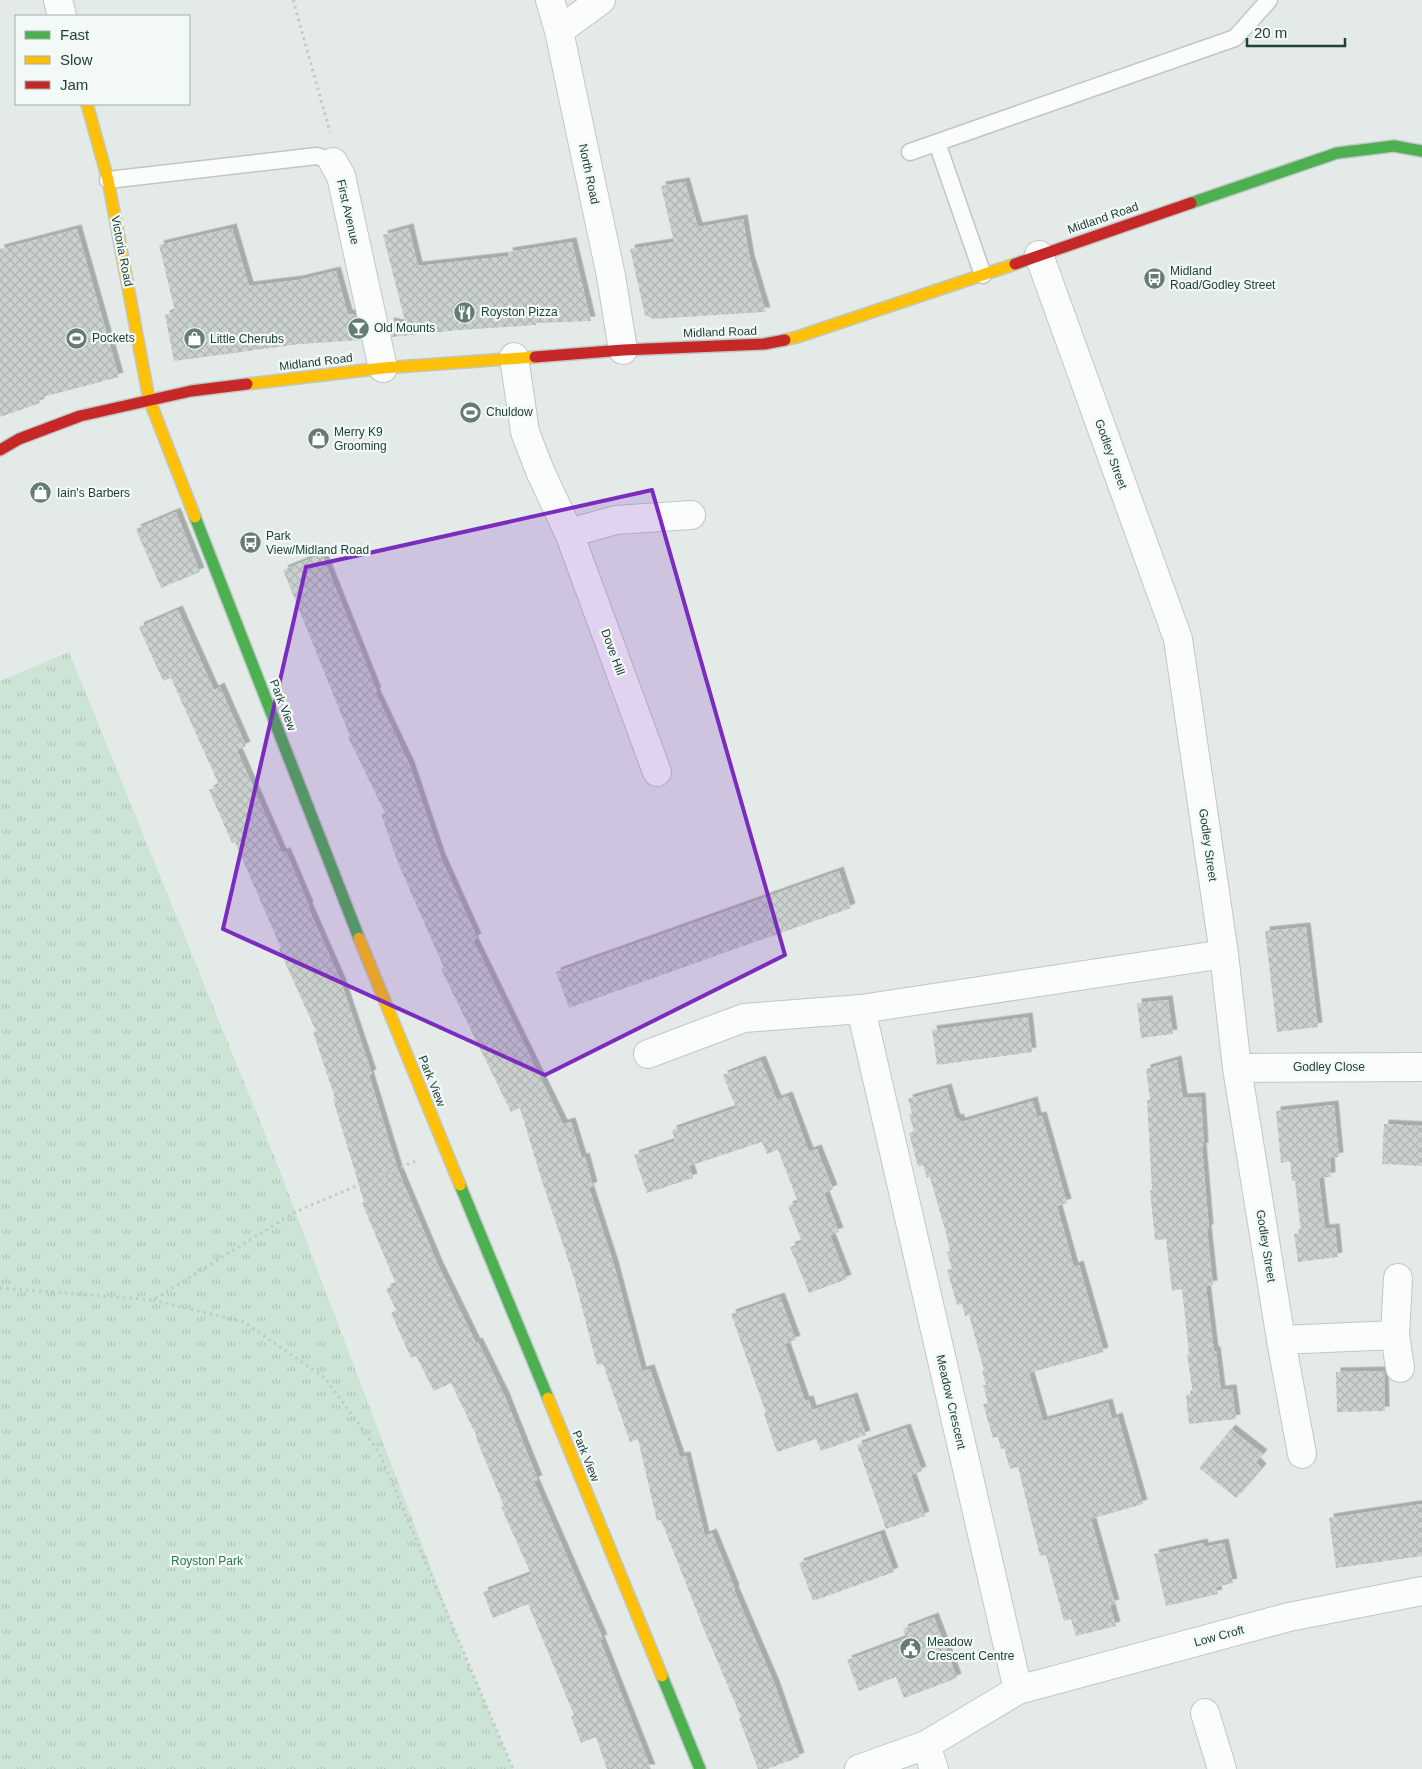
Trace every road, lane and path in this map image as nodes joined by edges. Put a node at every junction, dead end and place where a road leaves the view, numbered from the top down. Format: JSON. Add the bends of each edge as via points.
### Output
{"nodes":[{"id":1,"x":58,"y":0,"type":"edge"},
{"id":2,"x":293,"y":0,"type":"edge"},
{"id":3,"x":550,"y":0,"type":"edge"},
{"id":4,"x":601,"y":0,"type":"edge"},
{"id":5,"x":1269,"y":0,"type":"edge"},
{"id":6,"x":62,"y":15,"type":"edge"},
{"id":7,"x":559,"y":31,"type":"junction"},
{"id":8,"x":87,"y":105,"type":"edge"},
{"id":9,"x":937,"y":143,"type":"junction"},
{"id":10,"x":1422,"y":151,"type":"edge"},
{"id":11,"x":910,"y":152,"type":"dead end"},
{"id":12,"x":333,"y":162,"type":"junction"},
{"id":13,"x":108,"y":180,"type":"junction"},
{"id":14,"x":1039,"y":255,"type":"junction"},
{"id":15,"x":984,"y":275,"type":"junction"},
{"id":16,"x":623,"y":350,"type":"junction"},
{"id":17,"x":514,"y":357,"type":"junction"},
{"id":18,"x":383,"y":368,"type":"junction"},
{"id":19,"x":150,"y":399,"type":"junction"},
{"id":20,"x":0,"y":450,"type":"edge"},
{"id":21,"x":691,"y":515,"type":"dead end"},
{"id":22,"x":569,"y":533,"type":"junction"},
{"id":23,"x":657,"y":772,"type":"dead end"},
{"id":24,"x":1224,"y":954,"type":"junction"},
{"id":25,"x":861,"y":1009,"type":"junction"},
{"id":26,"x":648,"y":1054,"type":"dead end"},
{"id":27,"x":1422,"y":1067,"type":"edge"},
{"id":28,"x":1237,"y":1068,"type":"junction"},
{"id":29,"x":445,"y":1149,"type":"junction"},
{"id":30,"x":1398,"y":1278,"type":"dead end"},
{"id":31,"x":0,"y":1288,"type":"edge"},
{"id":32,"x":153,"y":1300,"type":"junction"},
{"id":33,"x":1395,"y":1335,"type":"junction"},
{"id":34,"x":1281,"y":1340,"type":"junction"},
{"id":35,"x":1400,"y":1368,"type":"dead end"},
{"id":36,"x":1302,"y":1454,"type":"dead end"},
{"id":37,"x":1422,"y":1591,"type":"edge"},
{"id":38,"x":1018,"y":1690,"type":"junction"},
{"id":39,"x":1204,"y":1713,"type":"dead end"},
{"id":40,"x":930,"y":1757,"type":"edge"},
{"id":41,"x":513,"y":1769,"type":"edge"},
{"id":42,"x":700,"y":1769,"type":"edge"},
{"id":43,"x":860,"y":1769,"type":"edge"},
{"id":44,"x":1222,"y":1769,"type":"edge"}],
"edges":[{"from":1,"to":6,"type":"street"},
{"from":2,"to":12,"type":"path","name":"First Avenue","via":[[333,144]]},
{"from":3,"to":7,"type":"street","name":"North Road"},
{"from":4,"to":7,"type":"street"},
{"from":5,"to":9,"type":"lane","via":[[1235,38]]},
{"from":7,"to":16,"type":"street","name":"North Road","via":[[611,276]]},
{"from":8,"to":13,"type":"street","name":"Victoria Road"},
{"from":9,"to":11,"type":"lane"},
{"from":9,"to":15,"type":"lane"},
{"from":10,"to":14,"type":"street","name":"Midland Road","via":[[1394,146],[1337,153]]},
{"from":12,"to":13,"type":"lane","via":[[316,156]]},
{"from":12,"to":18,"type":"street","name":"First Avenue","via":[[341,176]]},
{"from":13,"to":19,"type":"street","name":"Victoria Road"},
{"from":14,"to":15,"type":"street","name":"Midland Road"},
{"from":14,"to":24,"type":"street","name":"Godley Street","via":[[1178,639]]},
{"from":15,"to":16,"type":"street","name":"Midland Road","via":[[797,337],[764,344]]},
{"from":16,"to":17,"type":"street","name":"Midland Road"},
{"from":17,"to":18,"type":"street","name":"Midland Road"},
{"from":17,"to":22,"type":"street","name":"Dove Hill","via":[[525,432]]},
{"from":18,"to":19,"type":"street","name":"Midland Road","via":[[191,391]]},
{"from":19,"to":20,"type":"street","name":"Midland Road","via":[[80,416],[19,439]]},
{"from":19,"to":29,"type":"street","name":"Park View","via":[[361,944]]},
{"from":21,"to":22,"type":"street","via":[[616,520]]},
{"from":22,"to":23,"type":"street","name":"Dove Hill"},
{"from":24,"to":25,"type":"street"},
{"from":24,"to":28,"type":"street","name":"Godley Street"},
{"from":25,"to":26,"type":"street","via":[[744,1018]]},
{"from":25,"to":38,"type":"street","name":"Meadow Crescent"},
{"from":27,"to":28,"type":"street","name":"Godley Close"},
{"from":28,"to":34,"type":"street","name":"Godley Street"},
{"from":29,"to":32,"type":"path","via":[[295,1212]]},
{"from":29,"to":42,"type":"street","name":"Park View"},
{"from":30,"to":33,"type":"street"},
{"from":31,"to":32,"type":"path"},
{"from":32,"to":41,"type":"path","via":[[244,1322],[325,1378],[379,1452]]},
{"from":33,"to":34,"type":"street"},
{"from":33,"to":35,"type":"street"},
{"from":34,"to":36,"type":"street","name":"Godley Street"},
{"from":37,"to":38,"type":"street","name":"Low Croft","via":[[1289,1617]]},
{"from":38,"to":40,"type":"street"},
{"from":39,"to":44,"type":"street"},
{"from":40,"to":43,"type":"street"}]}
